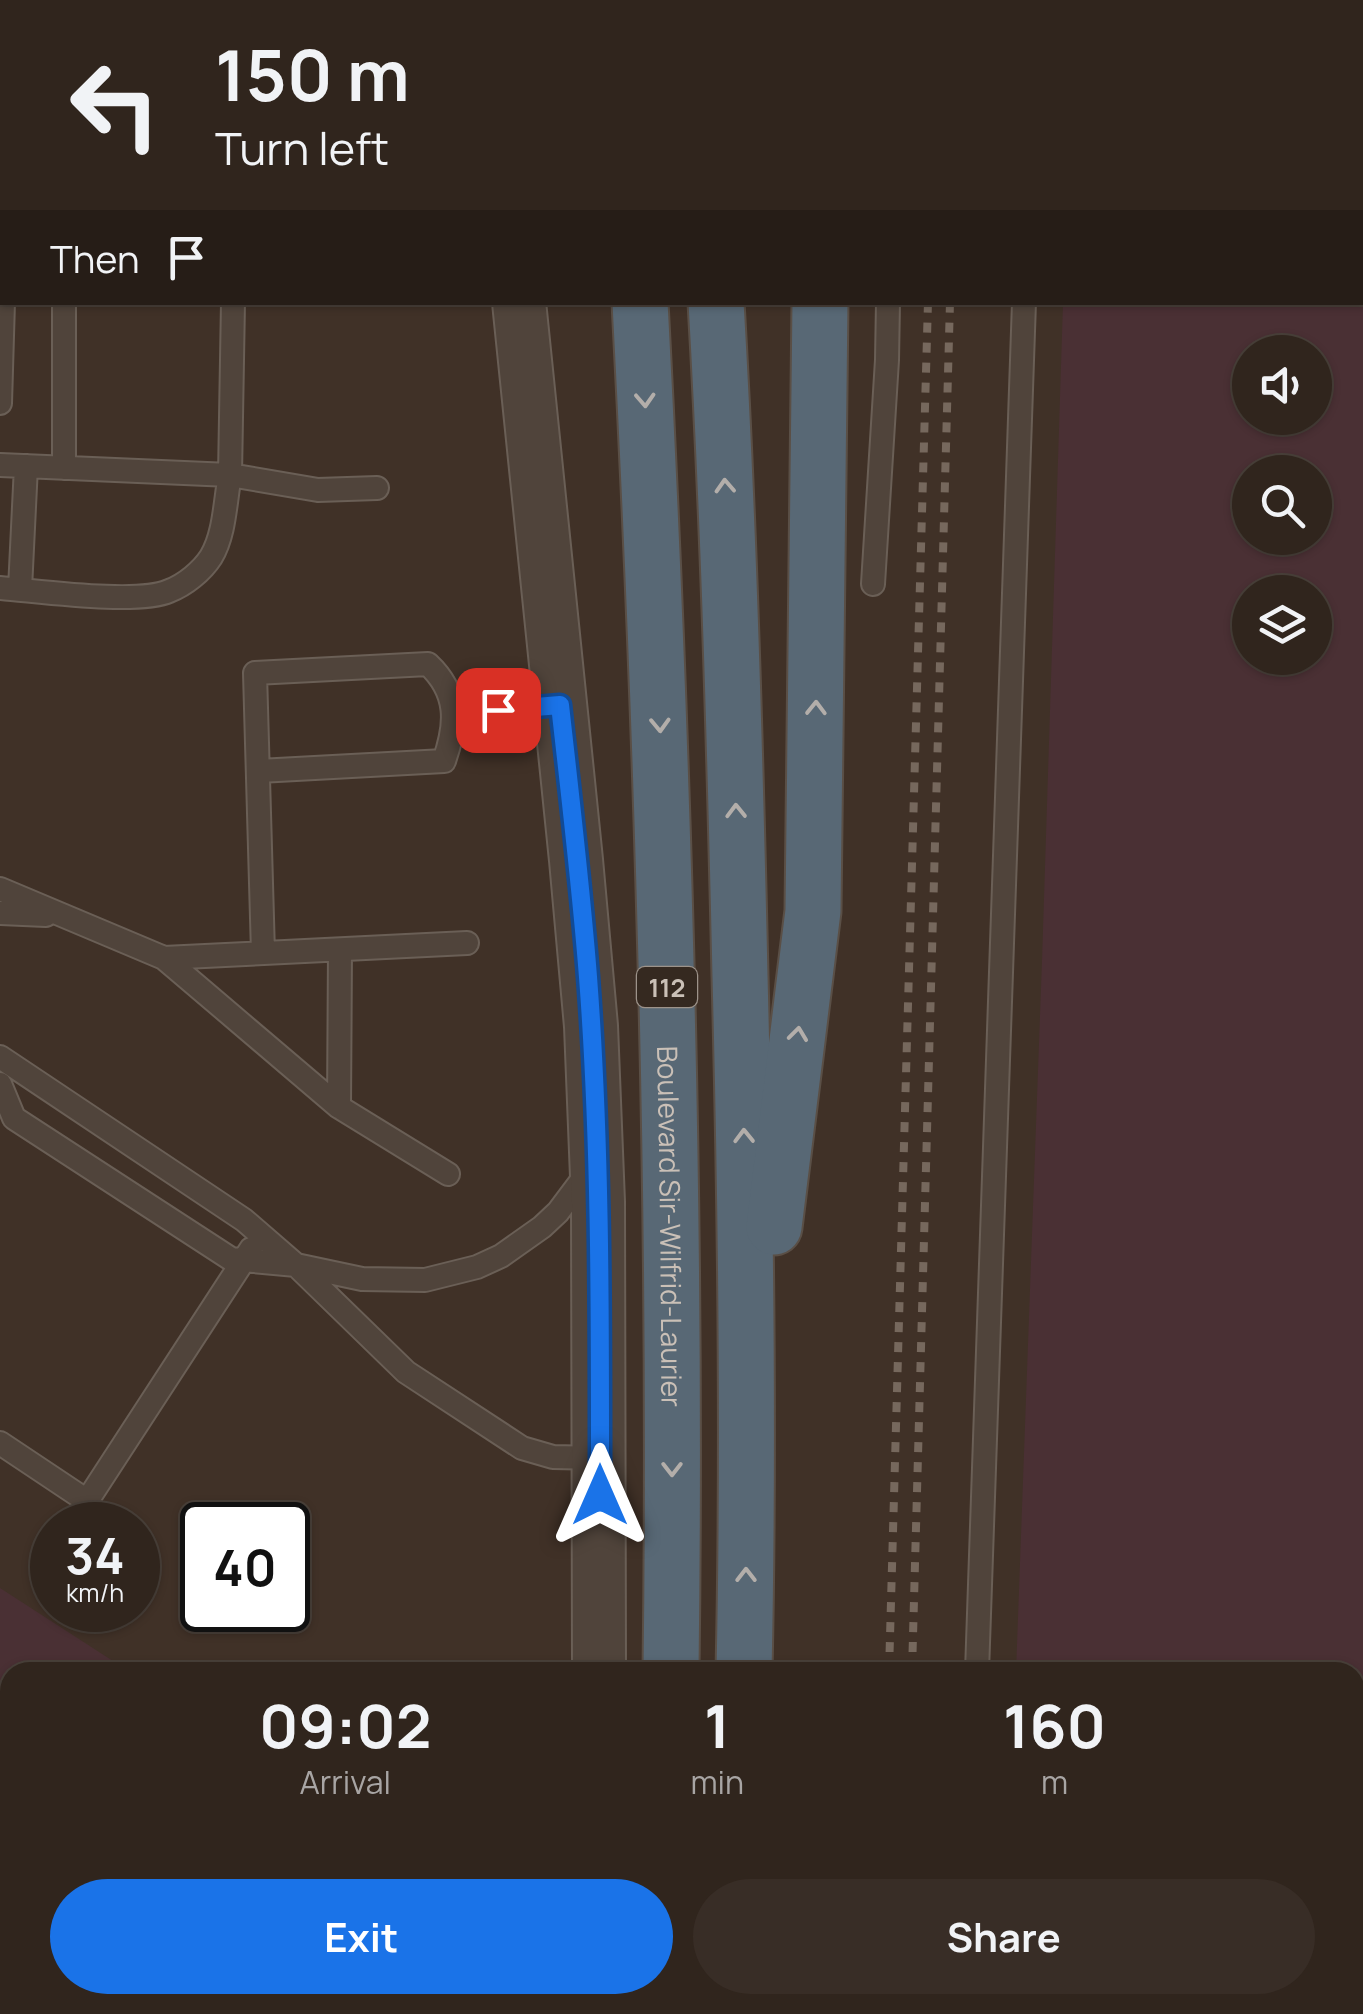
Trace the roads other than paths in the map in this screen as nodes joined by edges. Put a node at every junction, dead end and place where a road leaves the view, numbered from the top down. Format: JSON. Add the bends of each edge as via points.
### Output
{"nodes":[{"id":1,"x":4,"y":305,"type":"edge"},
{"id":2,"x":64,"y":305,"type":"edge"},
{"id":3,"x":232,"y":305,"type":"edge"},
{"id":4,"x":519,"y":305,"type":"edge"},
{"id":5,"x":640,"y":305,"type":"edge"},
{"id":6,"x":716,"y":305,"type":"edge"},
{"id":7,"x":820,"y":305,"type":"edge"},
{"id":8,"x":888,"y":305,"type":"edge"},
{"id":9,"x":1024,"y":305,"type":"edge"},
{"id":10,"x":0,"y":403,"type":"edge"},
{"id":11,"x":0,"y":465,"type":"edge"},
{"id":12,"x":26,"y":466,"type":"junction"},
{"id":13,"x":64,"y":468,"type":"junction"},
{"id":14,"x":230,"y":475,"type":"junction"},
{"id":15,"x":376,"y":488,"type":"dead end"},
{"id":16,"x":873,"y":584,"type":"dead end"},
{"id":17,"x":10,"y":589,"type":"edge"},
{"id":18,"x":560,"y":705,"type":"junction"},
{"id":19,"x":454,"y":714,"type":"junction"},
{"id":20,"x":259,"y":771,"type":"junction"},
{"id":21,"x":0,"y":889,"type":"edge"},
{"id":22,"x":0,"y":913,"type":"edge"},
{"id":23,"x":65,"y":916,"type":"junction"},
{"id":24,"x":467,"y":943,"type":"dead end"},
{"id":25,"x":340,"y":950,"type":"junction"},
{"id":26,"x":264,"y":953,"type":"junction"},
{"id":27,"x":164,"y":958,"type":"junction"},
{"id":28,"x":0,"y":1057,"type":"edge"},
{"id":29,"x":0,"y":1084,"type":"edge"},
{"id":30,"x":339,"y":1107,"type":"junction"},
{"id":31,"x":597,"y":1162,"type":"junction"},
{"id":32,"x":448,"y":1174,"type":"dead end"},
{"id":33,"x":261,"y":1234,"type":"junction"},
{"id":34,"x":244,"y":1261,"type":"junction"},
{"id":35,"x":296,"y":1264,"type":"junction"},
{"id":36,"x":0,"y":1443,"type":"edge"},
{"id":37,"x":747,"y":1444,"type":"junction"},
{"id":38,"x":600,"y":1458,"type":"junction"},
{"id":39,"x":600,"y":1662,"type":"edge"},
{"id":40,"x":671,"y":1662,"type":"edge"},
{"id":41,"x":744,"y":1662,"type":"edge"},
{"id":42,"x":978,"y":1662,"type":"edge"}],
"edges":[{"from":1,"to":10,"type":"lane"},
{"from":2,"to":13,"type":"lane"},
{"from":3,"to":14,"type":"lane"},
{"from":4,"to":18,"type":"street"},
{"from":5,"to":40,"type":"highway","name":"Boulevard Sir-Wilfrid-Laurier","number":"112","one_way":true,"via":[[666,953]]},
{"from":37,"to":6,"type":"highway","one_way":true,"via":[[734,694]]},
{"from":37,"to":7,"type":"highway","one_way":true,"via":[[813,910]]},
{"from":8,"to":16,"type":"lane"},
{"from":9,"to":42,"type":"lane"},
{"from":11,"to":12,"type":"lane"},
{"from":12,"to":13,"type":"lane"},
{"from":12,"to":17,"type":"lane"},
{"from":13,"to":14,"type":"lane"},
{"from":14,"to":15,"type":"lane","via":[[318,490]]},
{"from":14,"to":17,"type":"lane","via":[[211,557],[170,591],[130,596]]},
{"from":18,"to":19,"type":"lane"},
{"from":18,"to":31,"type":"street","via":[[588,978]]},
{"from":19,"to":20,"type":"lane","via":[[444,761]]},
{"from":19,"to":20,"type":"lane","via":[[448,690],[428,664],[255,673]]},
{"from":20,"to":26,"type":"lane"},
{"from":21,"to":23,"type":"lane"},
{"from":22,"to":23,"type":"lane"},
{"from":23,"to":27,"type":"lane"},
{"from":24,"to":25,"type":"lane"},
{"from":25,"to":26,"type":"lane"},
{"from":25,"to":30,"type":"lane"},
{"from":26,"to":27,"type":"lane"},
{"from":27,"to":30,"type":"lane"},
{"from":28,"to":33,"type":"lane"},
{"from":29,"to":34,"type":"lane","via":[[14,1118],[230,1260]]},
{"from":30,"to":32,"type":"lane"},
{"from":31,"to":35,"type":"lane","via":[[542,1227],[476,1266],[392,1281]]},
{"from":31,"to":38,"type":"street"},
{"from":33,"to":34,"type":"lane"},
{"from":33,"to":35,"type":"lane"},
{"from":34,"to":35,"type":"lane"},
{"from":34,"to":36,"type":"lane","via":[[87,1501]]},
{"from":35,"to":38,"type":"lane","via":[[406,1372],[507,1439],[537,1454]]},
{"from":41,"to":37,"type":"highway","one_way":true},
{"from":38,"to":39,"type":"street"}]}
